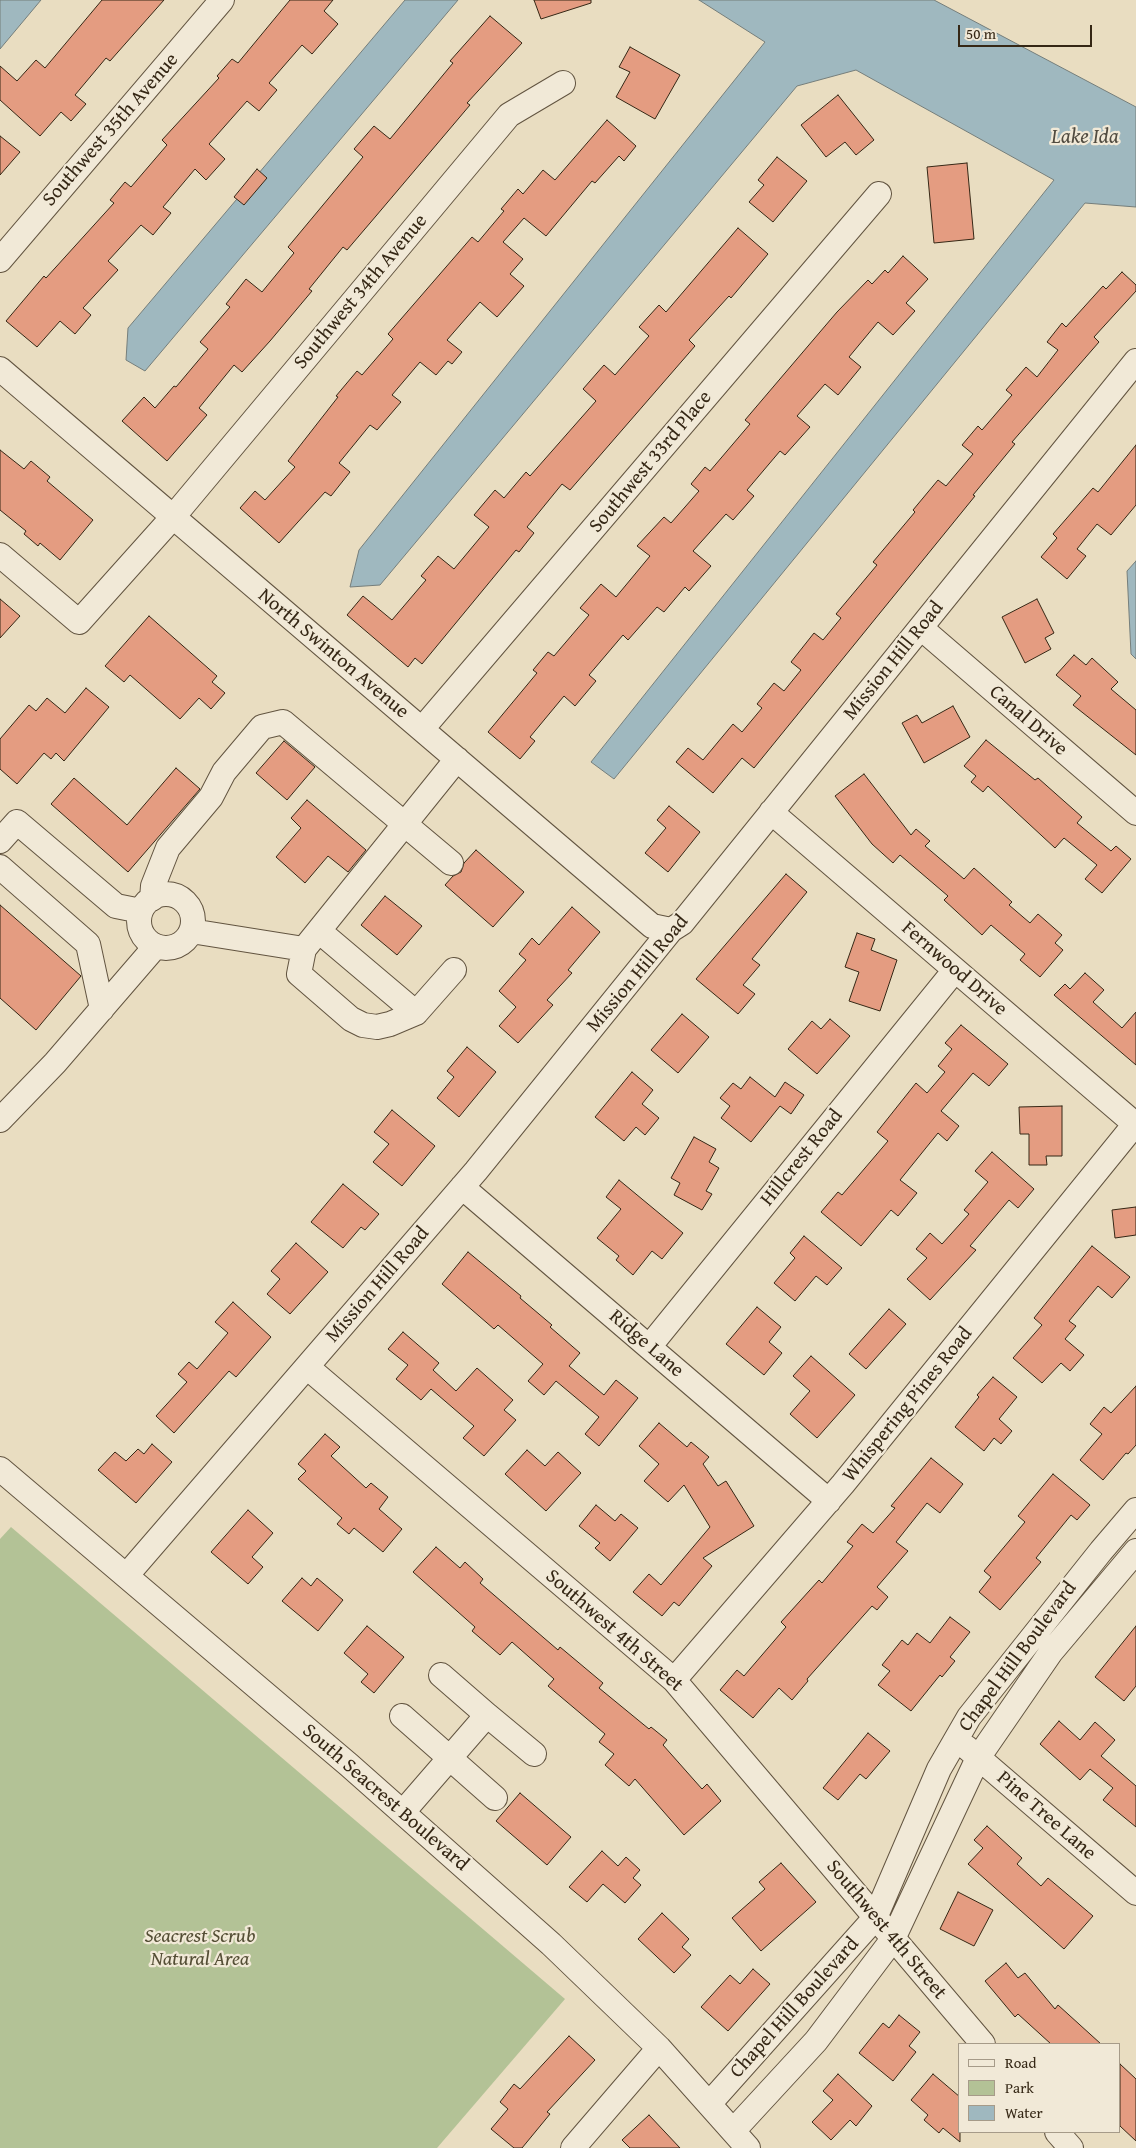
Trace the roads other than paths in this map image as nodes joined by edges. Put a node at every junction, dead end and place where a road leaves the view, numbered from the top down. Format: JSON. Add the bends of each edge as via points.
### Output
{"nodes":[{"id":1,"x":222,"y":0,"type":"edge"},
{"id":2,"x":563,"y":83,"type":"dead end"},
{"id":3,"x":879,"y":194,"type":"dead end"},
{"id":4,"x":0,"y":260,"type":"edge"},
{"id":5,"x":1136,"y":361,"type":"edge"},
{"id":6,"x":0,"y":369,"type":"edge"},
{"id":7,"x":173,"y":517,"type":"junction"},
{"id":8,"x":0,"y":555,"type":"edge"},
{"id":9,"x":921,"y":628,"type":"junction"},
{"id":10,"x":422,"y":729,"type":"junction"},
{"id":11,"x":457,"y":759,"type":"junction"},
{"id":12,"x":771,"y":812,"type":"junction"},
{"id":13,"x":1136,"y":813,"type":"edge"},
{"id":14,"x":404,"y":824,"type":"junction"},
{"id":15,"x":0,"y":841,"type":"edge"},
{"id":16,"x":451,"y":863,"type":"dead end"},
{"id":17,"x":0,"y":867,"type":"edge"},
{"id":18,"x":146,"y":905,"type":"junction"},
{"id":19,"x":671,"y":930,"type":"junction"},
{"id":20,"x":191,"y":931,"type":"junction"},
{"id":21,"x":319,"y":931,"type":"junction"},
{"id":22,"x":155,"y":947,"type":"junction"},
{"id":23,"x":304,"y":949,"type":"junction"},
{"id":24,"x":454,"y":970,"type":"dead end"},
{"id":25,"x":955,"y":970,"type":"junction"},
{"id":26,"x":102,"y":1009,"type":"junction"},
{"id":27,"x":416,"y":1013,"type":"junction"},
{"id":28,"x":0,"y":1120,"type":"edge"},
{"id":29,"x":1136,"y":1124,"type":"edge"},
{"id":30,"x":462,"y":1187,"type":"junction"},
{"id":31,"x":649,"y":1347,"type":"junction"},
{"id":32,"x":307,"y":1367,"type":"junction"},
{"id":33,"x":0,"y":1469,"type":"edge"},
{"id":34,"x":829,"y":1501,"type":"junction"},
{"id":35,"x":1136,"y":1510,"type":"edge"},
{"id":36,"x":1101,"y":1551,"type":"junction"},
{"id":37,"x":1131,"y":1567,"type":"edge"},
{"id":38,"x":126,"y":1576,"type":"junction"},
{"id":39,"x":441,"y":1676,"type":"dead end"},
{"id":40,"x":674,"y":1680,"type":"junction"},
{"id":41,"x":402,"y":1716,"type":"dead end"},
{"id":42,"x":487,"y":1716,"type":"junction"},
{"id":43,"x":956,"y":1739,"type":"junction"},
{"id":44,"x":534,"y":1754,"type":"dead end"},
{"id":45,"x":450,"y":1758,"type":"junction"},
{"id":46,"x":978,"y":1758,"type":"junction"},
{"id":47,"x":495,"y":1798,"type":"dead end"},
{"id":48,"x":403,"y":1812,"type":"junction"},
{"id":49,"x":1136,"y":1892,"type":"edge"},
{"id":50,"x":875,"y":1918,"type":"junction"},
{"id":51,"x":894,"y":1939,"type":"junction"},
{"id":52,"x":982,"y":2043,"type":"edge"},
{"id":53,"x":659,"y":2048,"type":"junction"},
{"id":54,"x":709,"y":2104,"type":"junction"},
{"id":55,"x":1058,"y":2133,"type":"edge"},
{"id":56,"x":741,"y":2139,"type":"edge"},
{"id":57,"x":573,"y":2148,"type":"edge"},
{"id":58,"x":1071,"y":2148,"type":"edge"}],
"edges":[{"from":1,"to":4,"type":"street","name":"Southwest 35th Avenue"},
{"from":2,"to":7,"type":"street","name":"Southwest 34th Avenue","via":[[509,116]]},
{"from":3,"to":10,"type":"street","name":"Southwest 33rd Place"},
{"from":5,"to":9,"type":"street","name":"Mission Hill Road"},
{"from":6,"to":7,"type":"street","name":"North Swinton Avenue"},
{"from":7,"to":8,"type":"street","name":"Southwest 34th Avenue","via":[[79,622]]},
{"from":7,"to":10,"type":"street","name":"North Swinton Avenue"},
{"from":9,"to":12,"type":"street","name":"Mission Hill Road"},
{"from":9,"to":13,"type":"street","name":"Canal Drive"},
{"from":10,"to":11,"type":"street","name":"North Swinton Avenue"},
{"from":11,"to":14,"type":"street"},
{"from":11,"to":19,"type":"street","name":"North Swinton Avenue","via":[[652,926]]},
{"from":12,"to":19,"type":"street","name":"Mission Hill Road","via":[[682,923]]},
{"from":12,"to":25,"type":"street","name":"Fernwood Drive"},
{"from":14,"to":16,"type":"street"},
{"from":14,"to":18,"type":"street","via":[[283,722],[262,727],[224,772],[211,797],[168,848]]},
{"from":14,"to":21,"type":"street"},
{"from":15,"to":18,"type":"street","via":[[17,822],[116,906]]},
{"from":17,"to":26,"type":"street","via":[[88,944]]},
{"from":18,"to":20,"type":"street","via":[[168,894],[183,901],[192,915]]},
{"from":18,"to":22,"type":"street","via":[[140,928],[143,936]]},
{"from":19,"to":30,"type":"street","name":"Mission Hill Road"},
{"from":20,"to":22,"type":"street","via":[[180,944]]},
{"from":20,"to":23,"type":"street"},
{"from":21,"to":23,"type":"street"},
{"from":21,"to":27,"type":"street"},
{"from":22,"to":26,"type":"street"},
{"from":23,"to":27,"type":"street","via":[[299,974],[351,1020],[377,1027]]},
{"from":24,"to":27,"type":"street"},
{"from":25,"to":29,"type":"street","name":"Fernwood Drive"},
{"from":25,"to":31,"type":"street","name":"Hillcrest Road"},
{"from":26,"to":28,"type":"street"},
{"from":29,"to":34,"type":"street","name":"Whispering Pines Road"},
{"from":30,"to":31,"type":"street","name":"Ridge Lane"},
{"from":30,"to":32,"type":"street","name":"Mission Hill Road"},
{"from":31,"to":34,"type":"street","name":"Ridge Lane"},
{"from":32,"to":38,"type":"street","name":"Mission Hill Road"},
{"from":32,"to":40,"type":"street","name":"Southwest 4th Street"},
{"from":33,"to":38,"type":"street","name":"South Seacrest Boulevard"},
{"from":34,"to":40,"type":"street","name":"Whispering Pines Road"},
{"from":35,"to":36,"type":"street","name":"Chapel Hill Boulevard"},
{"from":36,"to":37,"type":"street"},
{"from":36,"to":43,"type":"street","name":"Chapel Hill Boulevard","via":[[969,1717]]},
{"from":37,"to":46,"type":"street","name":"Chapel Hill Boulevard","via":[[1051,1652]]},
{"from":38,"to":48,"type":"street","name":"South Seacrest Boulevard"},
{"from":39,"to":42,"type":"street"},
{"from":40,"to":50,"type":"street","name":"Southwest 4th Street"},
{"from":41,"to":45,"type":"street"},
{"from":42,"to":44,"type":"street"},
{"from":42,"to":45,"type":"street"},
{"from":43,"to":46,"type":"street","name":"Pine Tree Lane"},
{"from":43,"to":50,"type":"street","name":"Chapel Hill Boulevard","via":[[939,1769]]},
{"from":45,"to":47,"type":"street"},
{"from":45,"to":48,"type":"street"},
{"from":46,"to":49,"type":"street","name":"Pine Tree Lane"},
{"from":46,"to":51,"type":"street","name":"Chapel Hill Boulevard"},
{"from":48,"to":53,"type":"street","name":"South Seacrest Boulevard","via":[[552,1944]]},
{"from":50,"to":51,"type":"street","name":"Southwest 4th Street"},
{"from":50,"to":54,"type":"street","name":"Chapel Hill Boulevard"},
{"from":51,"to":52,"type":"street","name":"Southwest 4th Street"},
{"from":51,"to":56,"type":"street","name":"Chapel Hill Boulevard"},
{"from":53,"to":54,"type":"street","name":"South Seacrest Boulevard"},
{"from":53,"to":57,"type":"street"},
{"from":54,"to":56,"type":"street","name":"South Seacrest Boulevard"},
{"from":55,"to":58,"type":"street"}]}
